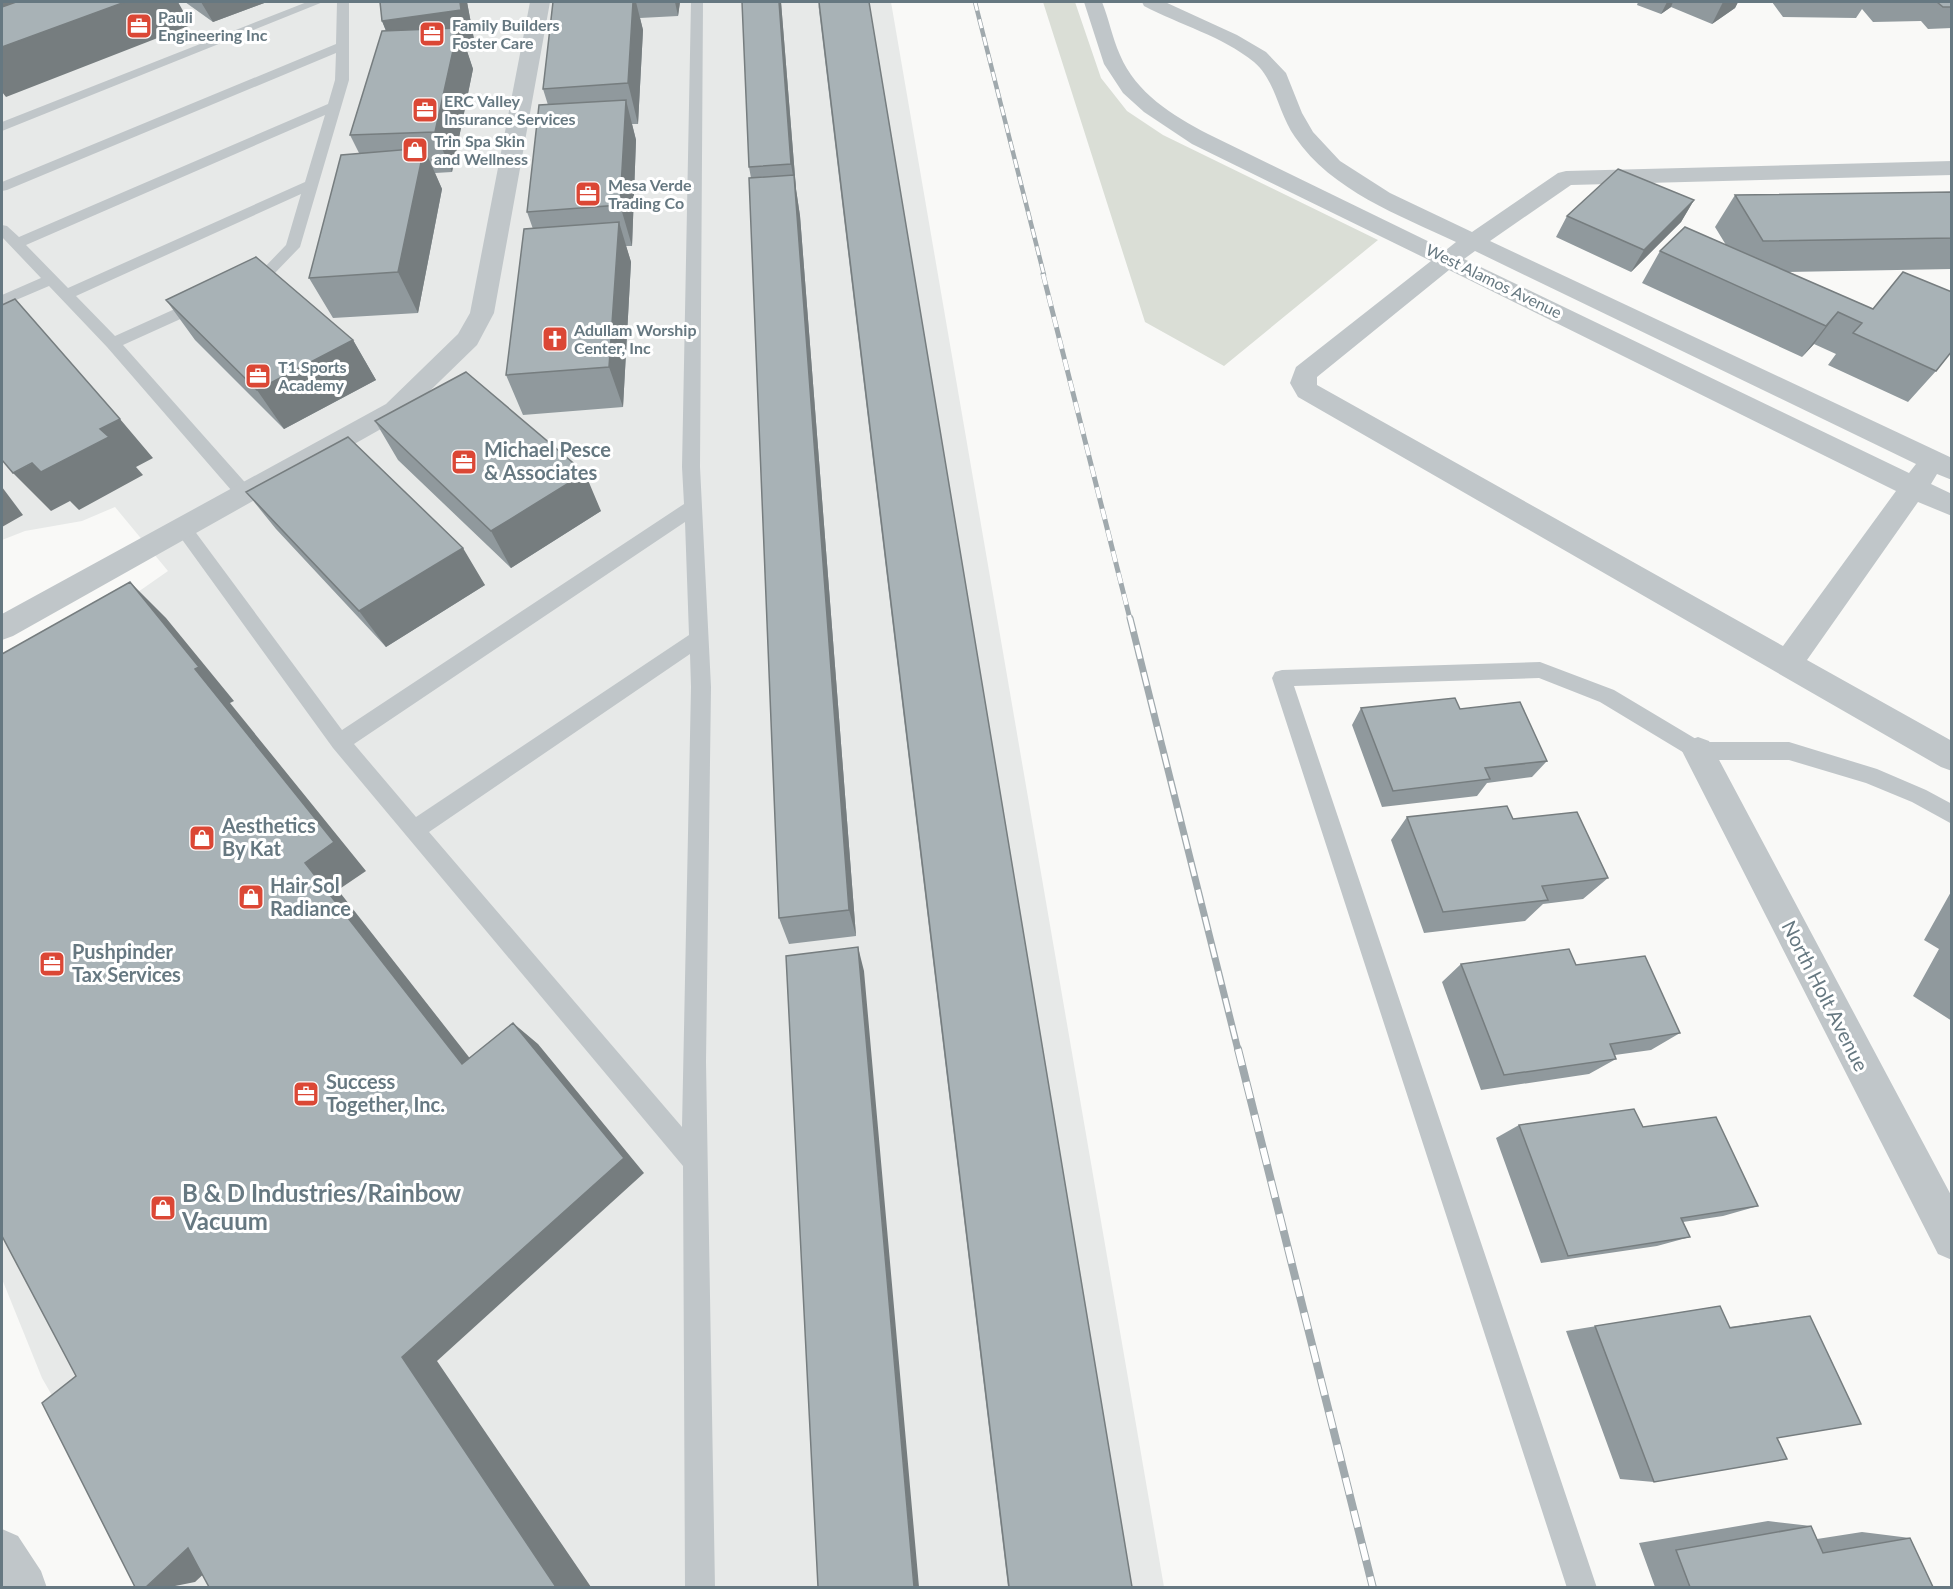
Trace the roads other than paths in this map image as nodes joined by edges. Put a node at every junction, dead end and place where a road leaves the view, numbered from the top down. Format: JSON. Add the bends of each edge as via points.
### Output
{"nodes":[{"id":1,"x":316,"y":2,"type":"edge"},
{"id":2,"x":343,"y":2,"type":"edge"},
{"id":3,"x":540,"y":2,"type":"edge"},
{"id":4,"x":698,"y":2,"type":"edge"},
{"id":5,"x":1093,"y":2,"type":"edge"},
{"id":6,"x":1151,"y":2,"type":"edge"},
{"id":7,"x":342,"y":46,"type":"junction"},
{"id":8,"x":334,"y":106,"type":"junction"},
{"id":9,"x":2,"y":127,"type":"edge"},
{"id":10,"x":1316,"y":153,"type":"junction"},
{"id":11,"x":1952,"y":168,"type":"edge"},
{"id":12,"x":1270,"y":172,"type":"junction"},
{"id":13,"x":312,"y":184,"type":"junction"},
{"id":14,"x":2,"y":187,"type":"edge"},
{"id":15,"x":2,"y":229,"type":"edge"},
{"id":16,"x":1475,"y":242,"type":"junction"},
{"id":17,"x":16,"y":244,"type":"junction"},
{"id":18,"x":1448,"y":259,"type":"junction"},
{"id":19,"x":51,"y":279,"type":"junction"},
{"id":20,"x":230,"y":290,"type":"edge"},
{"id":21,"x":66,"y":295,"type":"junction"},
{"id":22,"x":212,"y":298,"type":"edge"},
{"id":23,"x":2,"y":301,"type":"edge"},
{"id":24,"x":113,"y":343,"type":"junction"},
{"id":25,"x":1942,"y":465,"type":"edge"},
{"id":26,"x":1914,"y":487,"type":"junction"},
{"id":27,"x":244,"y":493,"type":"junction"},
{"id":28,"x":1952,"y":506,"type":"edge"},
{"id":29,"x":693,"y":507,"type":"junction"},
{"id":30,"x":182,"y":527,"type":"junction"},
{"id":31,"x":2,"y":628,"type":"edge"},
{"id":32,"x":699,"y":638,"type":"junction"},
{"id":33,"x":1787,"y":664,"type":"junction"},
{"id":34,"x":340,"y":742,"type":"junction"},
{"id":35,"x":1698,"y":751,"type":"junction"},
{"id":36,"x":1952,"y":757,"type":"edge"},
{"id":37,"x":1952,"y":815,"type":"edge"},
{"id":38,"x":414,"y":830,"type":"junction"},
{"id":39,"x":694,"y":1161,"type":"junction"},
{"id":40,"x":1952,"y":1240,"type":"edge"},
{"id":41,"x":2,"y":1552,"type":"edge"},
{"id":42,"x":24,"y":1587,"type":"edge"},
{"id":43,"x":700,"y":1587,"type":"edge"},
{"id":44,"x":1582,"y":1587,"type":"edge"}],
"edges":[{"from":1,"to":9,"type":"lane"},
{"from":2,"to":7,"type":"lane"},
{"from":3,"to":27,"type":"street","via":[[482,313],[468,339],[395,410]]},
{"from":4,"to":29,"type":"lane"},
{"from":5,"to":12,"type":"street","name":"West Alamos Avenue","via":[[1113,62],[1145,105],[1200,139]]},
{"from":6,"to":10,"type":"street","name":"West Alamos Avenue","via":[[1236,42],[1271,67],[1284,87],[1294,118]]},
{"from":7,"to":8,"type":"lane","via":[[342,80]]},
{"from":7,"to":14,"type":"lane"},
{"from":8,"to":13,"type":"lane"},
{"from":8,"to":17,"type":"lane"},
{"from":10,"to":12,"type":"street"},
{"from":10,"to":16,"type":"street","name":"West Alamos Avenue","via":[[1382,198]]},
{"from":11,"to":16,"type":"street","via":[[1566,178]]},
{"from":12,"to":18,"type":"street","name":"West Alamos Avenue"},
{"from":13,"to":20,"type":"lane","via":[[293,248],[267,273]]},
{"from":13,"to":21,"type":"lane"},
{"from":15,"to":17,"type":"lane"},
{"from":16,"to":18,"type":"street"},
{"from":16,"to":25,"type":"street","name":"West Alamos Avenue"},
{"from":17,"to":19,"type":"lane"},
{"from":18,"to":26,"type":"street","name":"West Alamos Avenue"},
{"from":18,"to":33,"type":"street","via":[[1305,373],[1303,383],[1307,391]]},
{"from":19,"to":21,"type":"lane"},
{"from":19,"to":23,"type":"lane"},
{"from":21,"to":24,"type":"lane"},
{"from":22,"to":24,"type":"lane"},
{"from":24,"to":27,"type":"lane"},
{"from":25,"to":26,"type":"street"},
{"from":26,"to":28,"type":"street","name":"West Alamos Avenue"},
{"from":26,"to":33,"type":"street"},
{"from":27,"to":30,"type":"street"},
{"from":29,"to":32,"type":"lane"},
{"from":29,"to":34,"type":"lane"},
{"from":30,"to":31,"type":"street"},
{"from":30,"to":34,"type":"lane"},
{"from":32,"to":38,"type":"lane"},
{"from":32,"to":39,"type":"lane"},
{"from":33,"to":36,"type":"street"},
{"from":34,"to":38,"type":"lane"},
{"from":35,"to":37,"type":"lane","via":[[1789,751],[1870,775]]},
{"from":35,"to":40,"type":"street","name":"North Holt Avenue"},
{"from":35,"to":44,"type":"lane","via":[[1607,696],[1540,670],[1282,678]]},
{"from":38,"to":39,"type":"lane"},
{"from":39,"to":43,"type":"lane"},
{"from":41,"to":42,"type":"street"}]}
